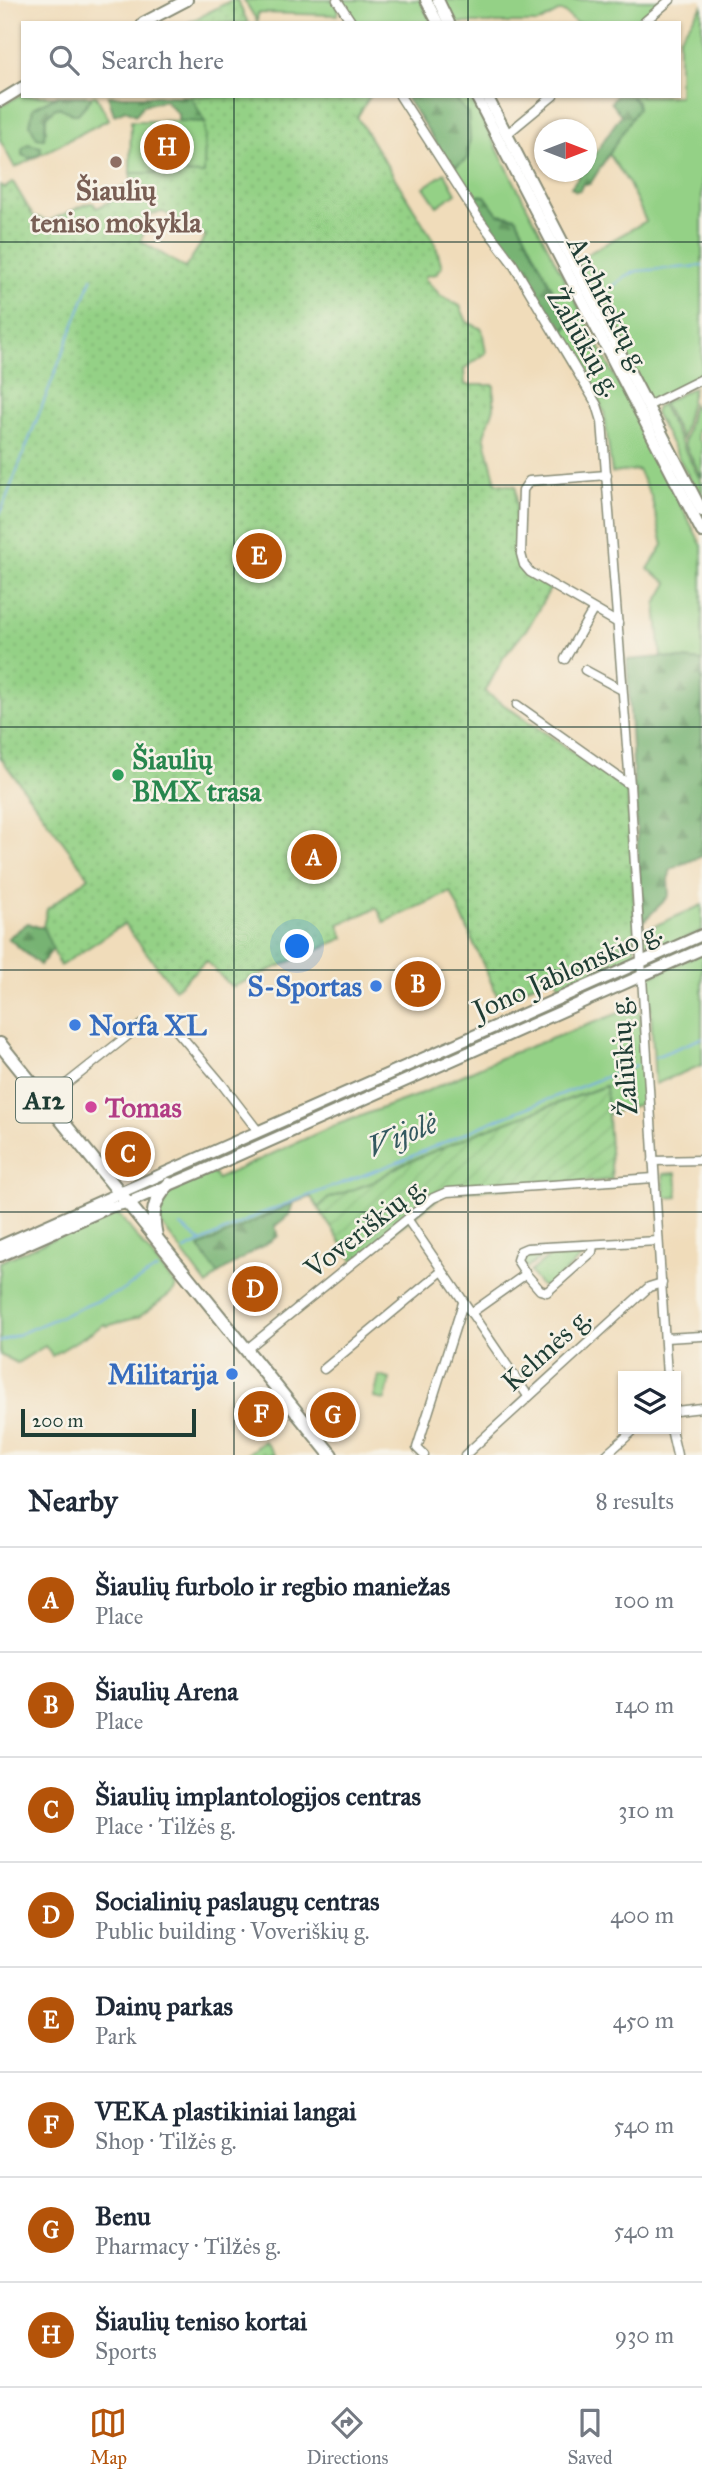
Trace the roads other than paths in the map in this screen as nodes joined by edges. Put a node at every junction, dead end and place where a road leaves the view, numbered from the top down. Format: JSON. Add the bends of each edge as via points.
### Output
{"nodes":[{"id":1,"x":187,"y":0,"type":"edge"},
{"id":2,"x":337,"y":0,"type":"edge"},
{"id":3,"x":426,"y":0,"type":"edge"},
{"id":4,"x":438,"y":0,"type":"edge"},
{"id":5,"x":670,"y":0,"type":"edge"},
{"id":6,"x":147,"y":21,"type":"edge"},
{"id":7,"x":351,"y":21,"type":"edge"},
{"id":8,"x":437,"y":21,"type":"edge"},
{"id":9,"x":448,"y":21,"type":"edge"},
{"id":10,"x":645,"y":21,"type":"edge"},
{"id":11,"x":21,"y":86,"type":"edge"},
{"id":12,"x":21,"y":86,"type":"edge"},
{"id":13,"x":0,"y":95,"type":"edge"},
{"id":14,"x":401,"y":98,"type":"edge"},
{"id":15,"x":477,"y":98,"type":"edge"},
{"id":16,"x":488,"y":98,"type":"edge"},
{"id":17,"x":551,"y":98,"type":"edge"},
{"id":18,"x":0,"y":101,"type":"edge"},
{"id":19,"x":503,"y":137,"type":"junction"},
{"id":20,"x":603,"y":330,"type":"junction"},
{"id":21,"x":702,"y":379,"type":"edge"},
{"id":22,"x":648,"y":406,"type":"junction"},
{"id":23,"x":607,"y":475,"type":"junction"},
{"id":24,"x":682,"y":484,"type":"junction"},
{"id":25,"x":702,"y":511,"type":"edge"},
{"id":26,"x":702,"y":532,"type":"edge"},
{"id":27,"x":593,"y":610,"type":"junction"},
{"id":28,"x":618,"y":623,"type":"junction"},
{"id":29,"x":565,"y":659,"type":"dead end"},
{"id":30,"x":585,"y":670,"type":"dead end"},
{"id":31,"x":622,"y":690,"type":"junction"},
{"id":32,"x":517,"y":705,"type":"dead end"},
{"id":33,"x":630,"y":785,"type":"junction"},
{"id":34,"x":702,"y":935,"type":"edge"},
{"id":35,"x":702,"y":949,"type":"edge"},
{"id":36,"x":640,"y":962,"type":"junction"},
{"id":37,"x":641,"y":976,"type":"junction"},
{"id":38,"x":141,"y":1025,"type":"dead end"},
{"id":39,"x":177,"y":1031,"type":"dead end"},
{"id":40,"x":0,"y":1044,"type":"edge"},
{"id":41,"x":45,"y":1101,"type":"junction"},
{"id":42,"x":260,"y":1137,"type":"junction"},
{"id":43,"x":702,"y":1160,"type":"edge"},
{"id":44,"x":653,"y":1161,"type":"junction"},
{"id":45,"x":654,"y":1178,"type":"junction"},
{"id":46,"x":169,"y":1184,"type":"junction"},
{"id":47,"x":123,"y":1198,"type":"junction"},
{"id":48,"x":408,"y":1220,"type":"junction"},
{"id":49,"x":157,"y":1239,"type":"junction"},
{"id":50,"x":658,"y":1241,"type":"junction"},
{"id":51,"x":2,"y":1243,"type":"edge"},
{"id":52,"x":593,"y":1245,"type":"junction"},
{"id":53,"x":0,"y":1256,"type":"edge"},
{"id":54,"x":442,"y":1271,"type":"junction"},
{"id":55,"x":526,"y":1274,"type":"junction"},
{"id":56,"x":662,"y":1283,"type":"junction"},
{"id":57,"x":463,"y":1303,"type":"junction"},
{"id":58,"x":471,"y":1313,"type":"junction"},
{"id":59,"x":702,"y":1336,"type":"edge"},
{"id":60,"x":665,"y":1338,"type":"junction"},
{"id":61,"x":247,"y":1349,"type":"junction"},
{"id":62,"x":324,"y":1369,"type":"dead end"},
{"id":63,"x":667,"y":1371,"type":"edge"},
{"id":64,"x":528,"y":1396,"type":"junction"},
{"id":65,"x":702,"y":1408,"type":"edge"},
{"id":66,"x":681,"y":1410,"type":"edge"},
{"id":67,"x":629,"y":1434,"type":"edge"},
{"id":68,"x":672,"y":1434,"type":"edge"},
{"id":69,"x":331,"y":1455,"type":"edge"},
{"id":70,"x":424,"y":1455,"type":"edge"},
{"id":71,"x":464,"y":1455,"type":"edge"},
{"id":72,"x":606,"y":1455,"type":"edge"},
{"id":73,"x":677,"y":1455,"type":"edge"}],
"edges":[{"from":1,"to":6,"type":"main road"},
{"from":2,"to":7,"type":"street"},
{"from":3,"to":8,"type":"main road"},
{"from":4,"to":9,"type":"main road"},
{"from":5,"to":10,"type":"street"},
{"from":11,"to":13,"type":"main road"},
{"from":12,"to":18,"type":"main road"},
{"from":14,"to":23,"type":"street","name":"Žaliūkių g.","via":[[513,264],[597,405]]},
{"from":15,"to":19,"type":"main road","name":"Architektų g."},
{"from":16,"to":19,"type":"main road","name":"Architektų g."},
{"from":17,"to":19,"type":"street"},
{"from":19,"to":20,"type":"main road","name":"Architektų g."},
{"from":20,"to":22,"type":"main road","name":"Architektų g."},
{"from":20,"to":24,"type":"main road","name":"Architektų g."},
{"from":21,"to":22,"type":"street"},
{"from":22,"to":24,"type":"main road","name":"Architektų g."},
{"from":23,"to":27,"type":"street","via":[[533,479],[523,489],[524,565]]},
{"from":23,"to":28,"type":"street","name":"Žaliūkių g."},
{"from":24,"to":25,"type":"main road","name":"Architektų g."},
{"from":24,"to":26,"type":"main road","name":"Architektų g."},
{"from":27,"to":28,"type":"street"},
{"from":27,"to":29,"type":"street"},
{"from":28,"to":31,"type":"street","name":"Žaliūkių g."},
{"from":30,"to":31,"type":"street"},
{"from":31,"to":33,"type":"street","name":"Žaliūkių g."},
{"from":32,"to":33,"type":"street"},
{"from":33,"to":36,"type":"street","name":"Žaliūkių g."},
{"from":34,"to":36,"type":"main road","name":"Jono Jablonskio g."},
{"from":35,"to":37,"type":"main road","name":"Jono Jablonskio g."},
{"from":36,"to":37,"type":"street","name":"Žaliūkių g."},
{"from":36,"to":42,"type":"main road","name":"Jono Jablonskio g."},
{"from":37,"to":42,"type":"main road","name":"Jono Jablonskio g."},
{"from":37,"to":44,"type":"street","name":"Žaliūkių g."},
{"from":38,"to":41,"type":"street"},
{"from":39,"to":42,"type":"street"},
{"from":40,"to":41,"type":"highway","number":"A12"},
{"from":41,"to":47,"type":"highway","number":"A12"},
{"from":42,"to":46,"type":"main road"},
{"from":42,"to":47,"type":"main road"},
{"from":43,"to":44,"type":"street"},
{"from":44,"to":45,"type":"street","name":"Žaliūkių g."},
{"from":45,"to":48,"type":"street","name":"Voveriškių g.","via":[[447,1192]]},
{"from":45,"to":50,"type":"street","name":"Žaliūkių g."},
{"from":46,"to":47,"type":"main road"},
{"from":46,"to":49,"type":"highway","via":[[152,1210]]},
{"from":47,"to":49,"type":"highway","number":"A12"},
{"from":47,"to":51,"type":"main road"},
{"from":47,"to":53,"type":"main road"},
{"from":48,"to":54,"type":"street"},
{"from":48,"to":61,"type":"street","name":"Voveriškių g."},
{"from":49,"to":61,"type":"highway","number":"A12"},
{"from":50,"to":52,"type":"street"},
{"from":50,"to":56,"type":"street","name":"Žaliūkių g."},
{"from":52,"to":55,"type":"street","via":[[592,1252],[547,1292]]},
{"from":52,"to":55,"type":"street","via":[[520,1251],[517,1260]]},
{"from":54,"to":57,"type":"street"},
{"from":54,"to":62,"type":"street"},
{"from":55,"to":58,"type":"street"},
{"from":56,"to":60,"type":"street","name":"Žaliūkių g."},
{"from":56,"to":64,"type":"street","name":"Kelmės g.","via":[[649,1287]]},
{"from":57,"to":58,"type":"street"},
{"from":57,"to":70,"type":"street","via":[[417,1448]]},
{"from":58,"to":64,"type":"street"},
{"from":59,"to":60,"type":"street"},
{"from":60,"to":63,"type":"street","name":"Žaliūkių g."},
{"from":61,"to":69,"type":"highway","number":"A12"},
{"from":64,"to":71,"type":"street","name":"Kelmės g."},
{"from":65,"to":66,"type":"street"},
{"from":67,"to":72,"type":"street"},
{"from":68,"to":73,"type":"street"}]}
